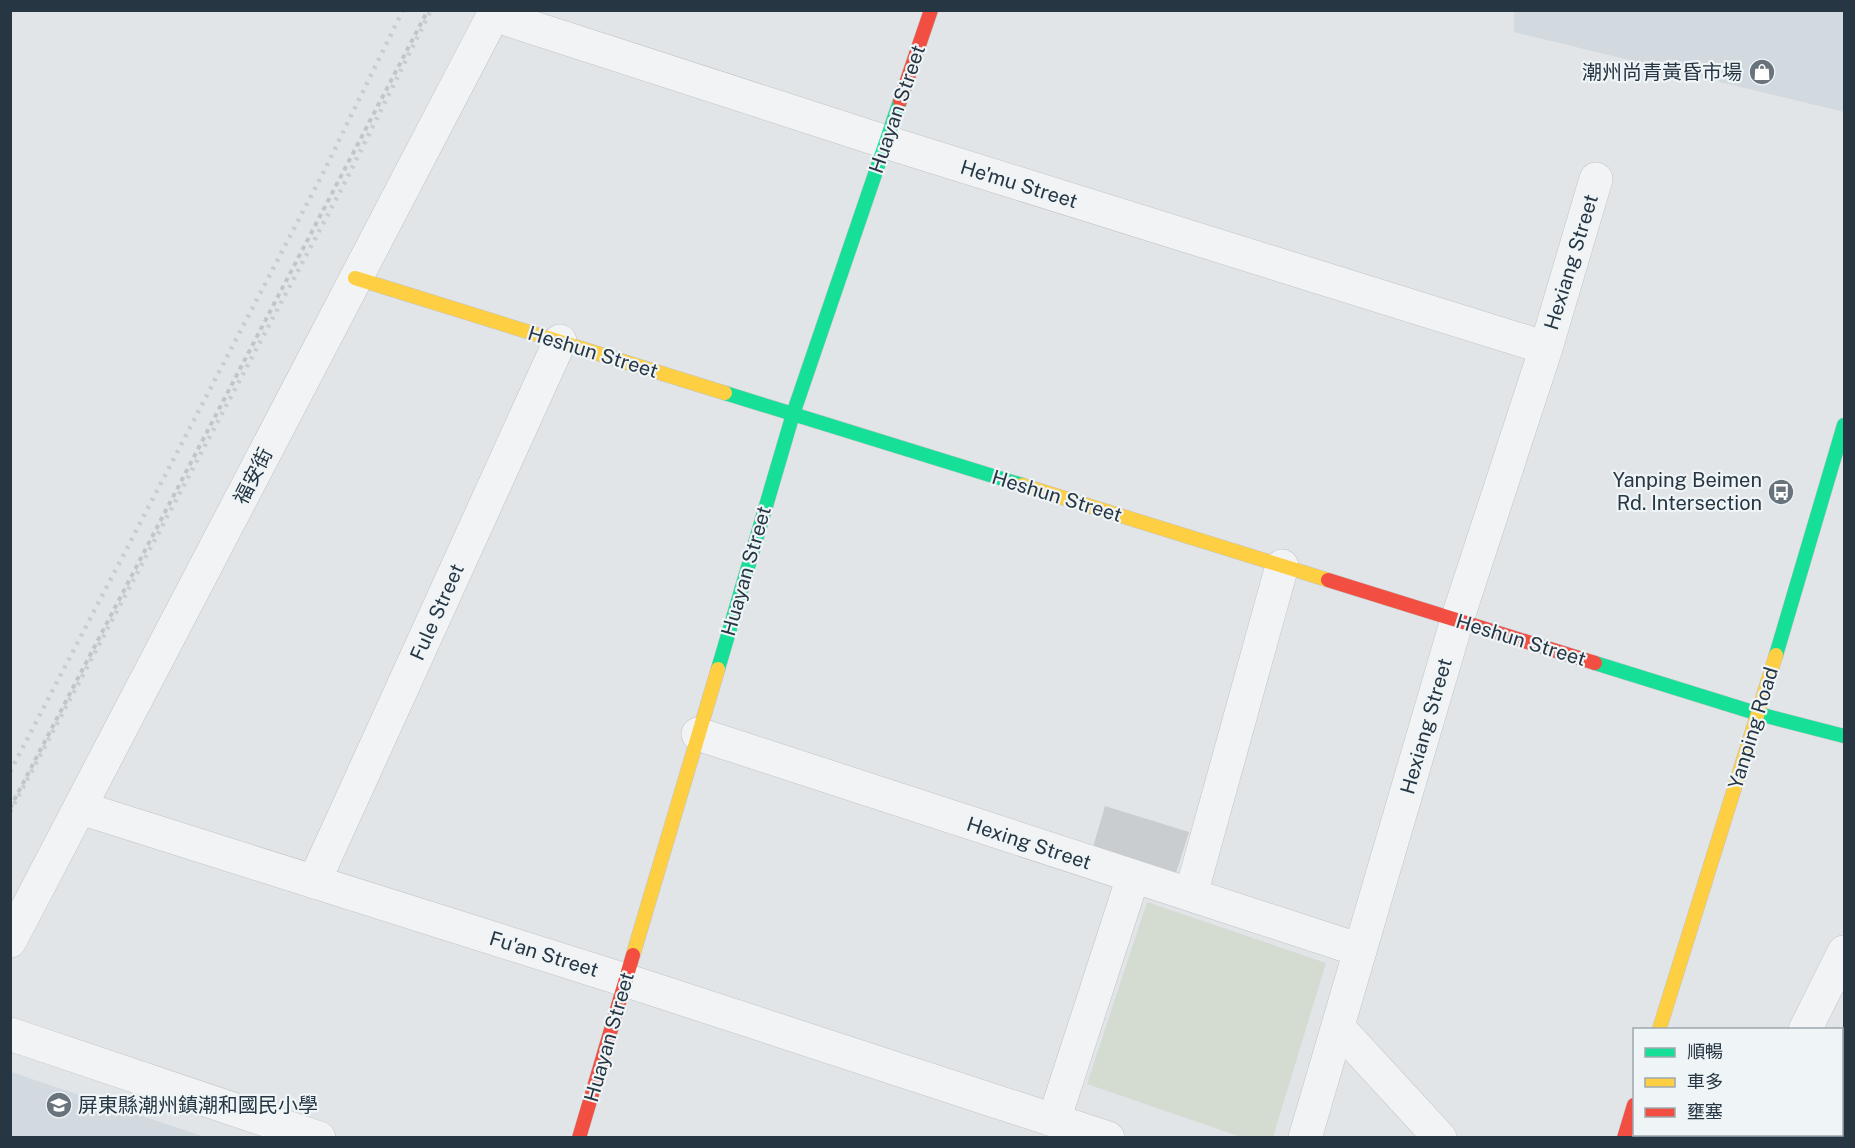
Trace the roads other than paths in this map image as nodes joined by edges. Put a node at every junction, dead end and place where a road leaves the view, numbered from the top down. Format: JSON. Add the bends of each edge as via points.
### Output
{"nodes":[{"id":1,"x":931,"y":10,"type":"edge"},
{"id":2,"x":495,"y":13,"type":"edge"},
{"id":3,"x":886,"y":142,"type":"junction"},
{"id":4,"x":1596,"y":179,"type":"dead end"},
{"id":5,"x":356,"y":278,"type":"junction"},
{"id":6,"x":560,"y":341,"type":"junction"},
{"id":7,"x":1546,"y":348,"type":"junction"},
{"id":8,"x":793,"y":414,"type":"junction"},
{"id":9,"x":1845,"y":426,"type":"edge"},
{"id":10,"x":1282,"y":566,"type":"junction"},
{"id":11,"x":1457,"y":620,"type":"junction"},
{"id":12,"x":1759,"y":714,"type":"junction"},
{"id":13,"x":698,"y":734,"type":"junction"},
{"id":14,"x":1845,"y":736,"type":"edge"},
{"id":15,"x":81,"y":808,"type":"junction"},
{"id":16,"x":1133,"y":877,"type":"junction"},
{"id":17,"x":314,"y":882,"type":"junction"},
{"id":18,"x":1191,"y":894,"type":"junction"},
{"id":19,"x":10,"y":941,"type":"edge"},
{"id":20,"x":1360,"y":950,"type":"junction"},
{"id":21,"x":1845,"y":952,"type":"edge"},
{"id":22,"x":626,"y":980,"type":"junction"},
{"id":23,"x":1338,"y":1027,"type":"junction"},
{"id":24,"x":1659,"y":1028,"type":"edge"},
{"id":25,"x":1806,"y":1028,"type":"edge"},
{"id":26,"x":10,"y":1034,"type":"edge"},
{"id":27,"x":1633,"y":1112,"type":"edge"},
{"id":28,"x":1054,"y":1120,"type":"junction"},
{"id":29,"x":319,"y":1137,"type":"edge"},
{"id":30,"x":579,"y":1137,"type":"edge"},
{"id":31,"x":1108,"y":1137,"type":"edge"},
{"id":32,"x":1305,"y":1137,"type":"edge"},
{"id":33,"x":1440,"y":1137,"type":"edge"},
{"id":34,"x":1624,"y":1137,"type":"edge"}],
"edges":[{"from":1,"to":3,"type":"street","name":"Huayan Street"},
{"from":2,"to":3,"type":"street","name":"He'mu Street"},
{"from":2,"to":5,"type":"street","name":"福安街"},
{"from":3,"to":7,"type":"street","name":"He'mu Street"},
{"from":3,"to":8,"type":"street","name":"Huayan Street"},
{"from":4,"to":7,"type":"street","name":"Hexiang Street"},
{"from":5,"to":6,"type":"street","name":"Heshun Street"},
{"from":5,"to":15,"type":"street","name":"福安街"},
{"from":6,"to":8,"type":"street","name":"Heshun Street"},
{"from":6,"to":17,"type":"street","name":"Fule Street"},
{"from":7,"to":11,"type":"street","name":"Hexiang Street"},
{"from":8,"to":10,"type":"street","name":"Heshun Street"},
{"from":8,"to":13,"type":"street","name":"Huayan Street"},
{"from":9,"to":12,"type":"street","name":"Yanping Road"},
{"from":10,"to":11,"type":"street","name":"Heshun Street"},
{"from":10,"to":18,"type":"street"},
{"from":11,"to":12,"type":"street","name":"Heshun Street"},
{"from":11,"to":20,"type":"street","name":"Hexiang Street"},
{"from":12,"to":14,"type":"street","name":"Heshun Street"},
{"from":12,"to":24,"type":"street","name":"Yanping Road"},
{"from":13,"to":16,"type":"street","name":"Hexing Street"},
{"from":13,"to":22,"type":"street","name":"Huayan Street"},
{"from":15,"to":17,"type":"street","name":"Fu'an Street"},
{"from":15,"to":19,"type":"street","name":"福安街"},
{"from":16,"to":18,"type":"street","name":"Hexing Street"},
{"from":16,"to":28,"type":"street"},
{"from":17,"to":22,"type":"street","name":"Fu'an Street"},
{"from":18,"to":20,"type":"street","name":"Hexing Street"},
{"from":20,"to":23,"type":"street","name":"Hexiang Street"},
{"from":21,"to":25,"type":"street"},
{"from":22,"to":28,"type":"street","name":"Fu'an Street"},
{"from":22,"to":30,"type":"street","name":"Huayan Street"},
{"from":23,"to":32,"type":"street","name":"Hexiang Street"},
{"from":23,"to":33,"type":"street"},
{"from":26,"to":29,"type":"street"},
{"from":27,"to":34,"type":"street"},
{"from":28,"to":31,"type":"street","name":"Fu'an Street"}]}
